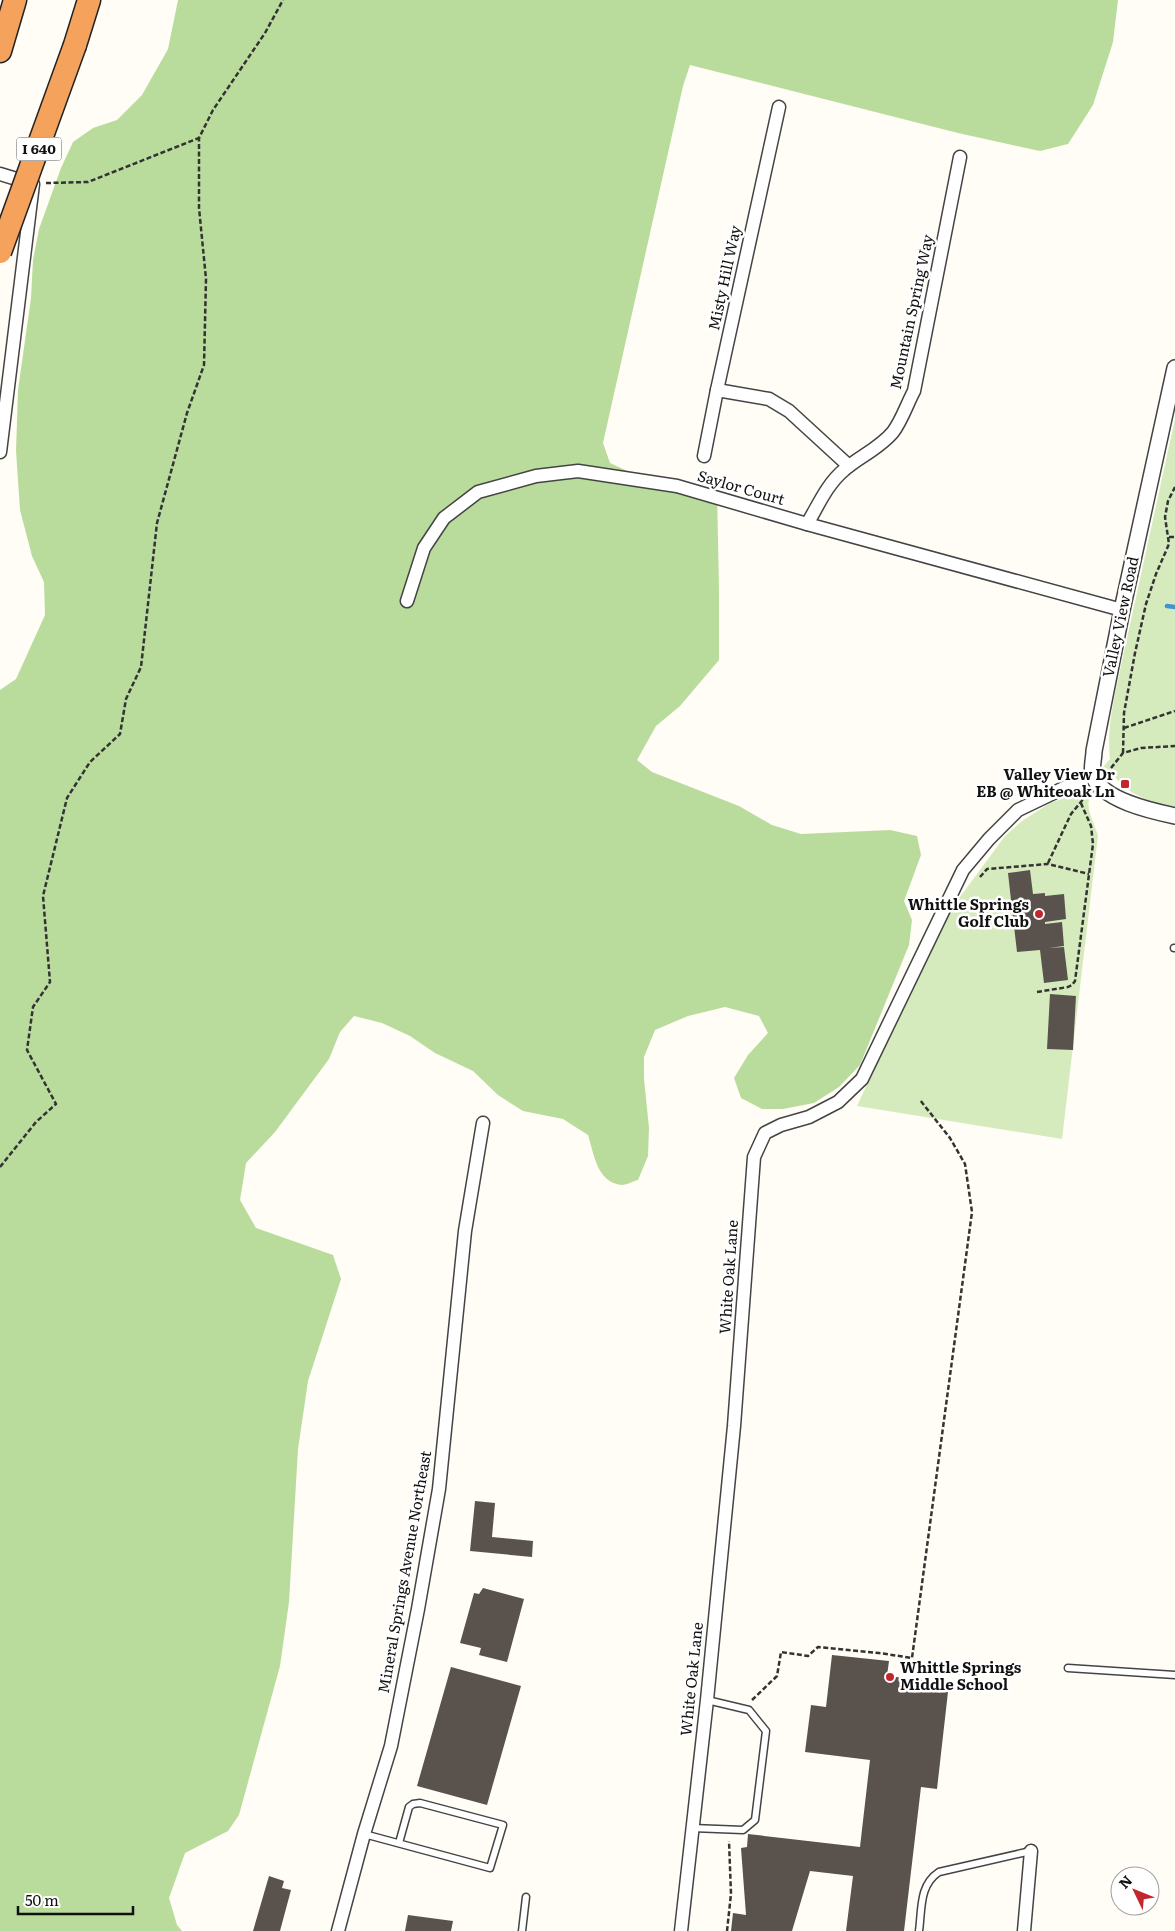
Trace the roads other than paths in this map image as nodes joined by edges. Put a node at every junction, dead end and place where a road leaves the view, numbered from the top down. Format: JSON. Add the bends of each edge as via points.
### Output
{"nodes":[{"id":1,"x":15,"y":0,"type":"edge"},
{"id":2,"x":89,"y":0,"type":"edge"},
{"id":3,"x":0,"y":50,"type":"edge"},
{"id":4,"x":779,"y":107,"type":"dead end"},
{"id":5,"x":960,"y":157,"type":"dead end"},
{"id":6,"x":0,"y":174,"type":"edge"},
{"id":7,"x":0,"y":252,"type":"edge"},
{"id":8,"x":1175,"y":368,"type":"edge"},
{"id":9,"x":717,"y":390,"type":"junction"},
{"id":10,"x":0,"y":452,"type":"edge"},
{"id":11,"x":704,"y":456,"type":"dead end"},
{"id":12,"x":850,"y":466,"type":"junction"},
{"id":13,"x":807,"y":524,"type":"junction"},
{"id":14,"x":407,"y":601,"type":"dead end"},
{"id":15,"x":1122,"y":610,"type":"junction"},
{"id":16,"x":1093,"y":774,"type":"junction"},
{"id":17,"x":1175,"y":816,"type":"edge"},
{"id":18,"x":483,"y":1123,"type":"dead end"},
{"id":19,"x":1068,"y":1668,"type":"dead end"},
{"id":20,"x":1175,"y":1675,"type":"edge"},
{"id":21,"x":707,"y":1700,"type":"junction"},
{"id":22,"x":692,"y":1828,"type":"junction"},
{"id":23,"x":364,"y":1834,"type":"junction"},
{"id":24,"x":399,"y":1843,"type":"junction"},
{"id":25,"x":1031,"y":1851,"type":"joint"},
{"id":26,"x":526,"y":1897,"type":"dead end"},
{"id":27,"x":338,"y":1931,"type":"edge"},
{"id":28,"x":522,"y":1931,"type":"edge"},
{"id":29,"x":681,"y":1931,"type":"edge"},
{"id":30,"x":920,"y":1931,"type":"edge"},
{"id":31,"x":1024,"y":1931,"type":"edge"}],
"edges":[{"from":1,"to":3,"type":"highway"},
{"from":2,"to":7,"type":"highway","number":"I 640","bridge":true,"via":[[50,118]]},
{"from":4,"to":9,"type":"street","name":"Misty Hill Way"},
{"from":5,"to":12,"type":"street","name":"Mountain Spring Way","via":[[914,390],[892,434]]},
{"from":6,"to":10,"type":"street","via":[[33,184]]},
{"from":8,"to":15,"type":"street","name":"Valley View Road"},
{"from":9,"to":11,"type":"street","name":"Misty Hill Way"},
{"from":9,"to":12,"type":"street","via":[[768,399],[789,411]]},
{"from":12,"to":13,"type":"street","name":"Mountain Spring Way","via":[[829,486]]},
{"from":13,"to":14,"type":"street","name":"Saylor Court","via":[[677,486],[578,471],[536,476],[478,492],[444,518],[424,548]]},
{"from":13,"to":15,"type":"street","name":"Saylor Court"},
{"from":15,"to":16,"type":"street","name":"Valley View Road","via":[[1094,751]]},
{"from":16,"to":17,"type":"street","via":[[1100,786],[1115,798]]},
{"from":16,"to":21,"type":"street","name":"White Oak Lane","via":[[1018,810],[989,839],[963,870],[862,1079],[838,1102],[765,1133],[754,1157],[734,1426]]},
{"from":18,"to":23,"type":"street","name":"Mineral Springs Avenue Northeast","via":[[466,1231],[439,1489],[391,1746]]},
{"from":19,"to":20,"type":"lane"},
{"from":21,"to":22,"type":"street","name":"White Oak Lane"},
{"from":21,"to":22,"type":"lane","via":[[750,1710],[766,1731],[755,1820],[743,1830]]},
{"from":22,"to":29,"type":"street","name":"White Oak Lane"},
{"from":23,"to":24,"type":"lane"},
{"from":23,"to":27,"type":"street","name":"Mineral Springs Avenue Northeast"},
{"from":24,"to":24,"type":"lane","via":[[490,1868],[503,1824],[413,1804]]},
{"from":25,"to":30,"type":"lane","via":[[933,1876],[927,1882],[924,1894]]},
{"from":25,"to":31,"type":"street"},
{"from":26,"to":28,"type":"lane"}]}
